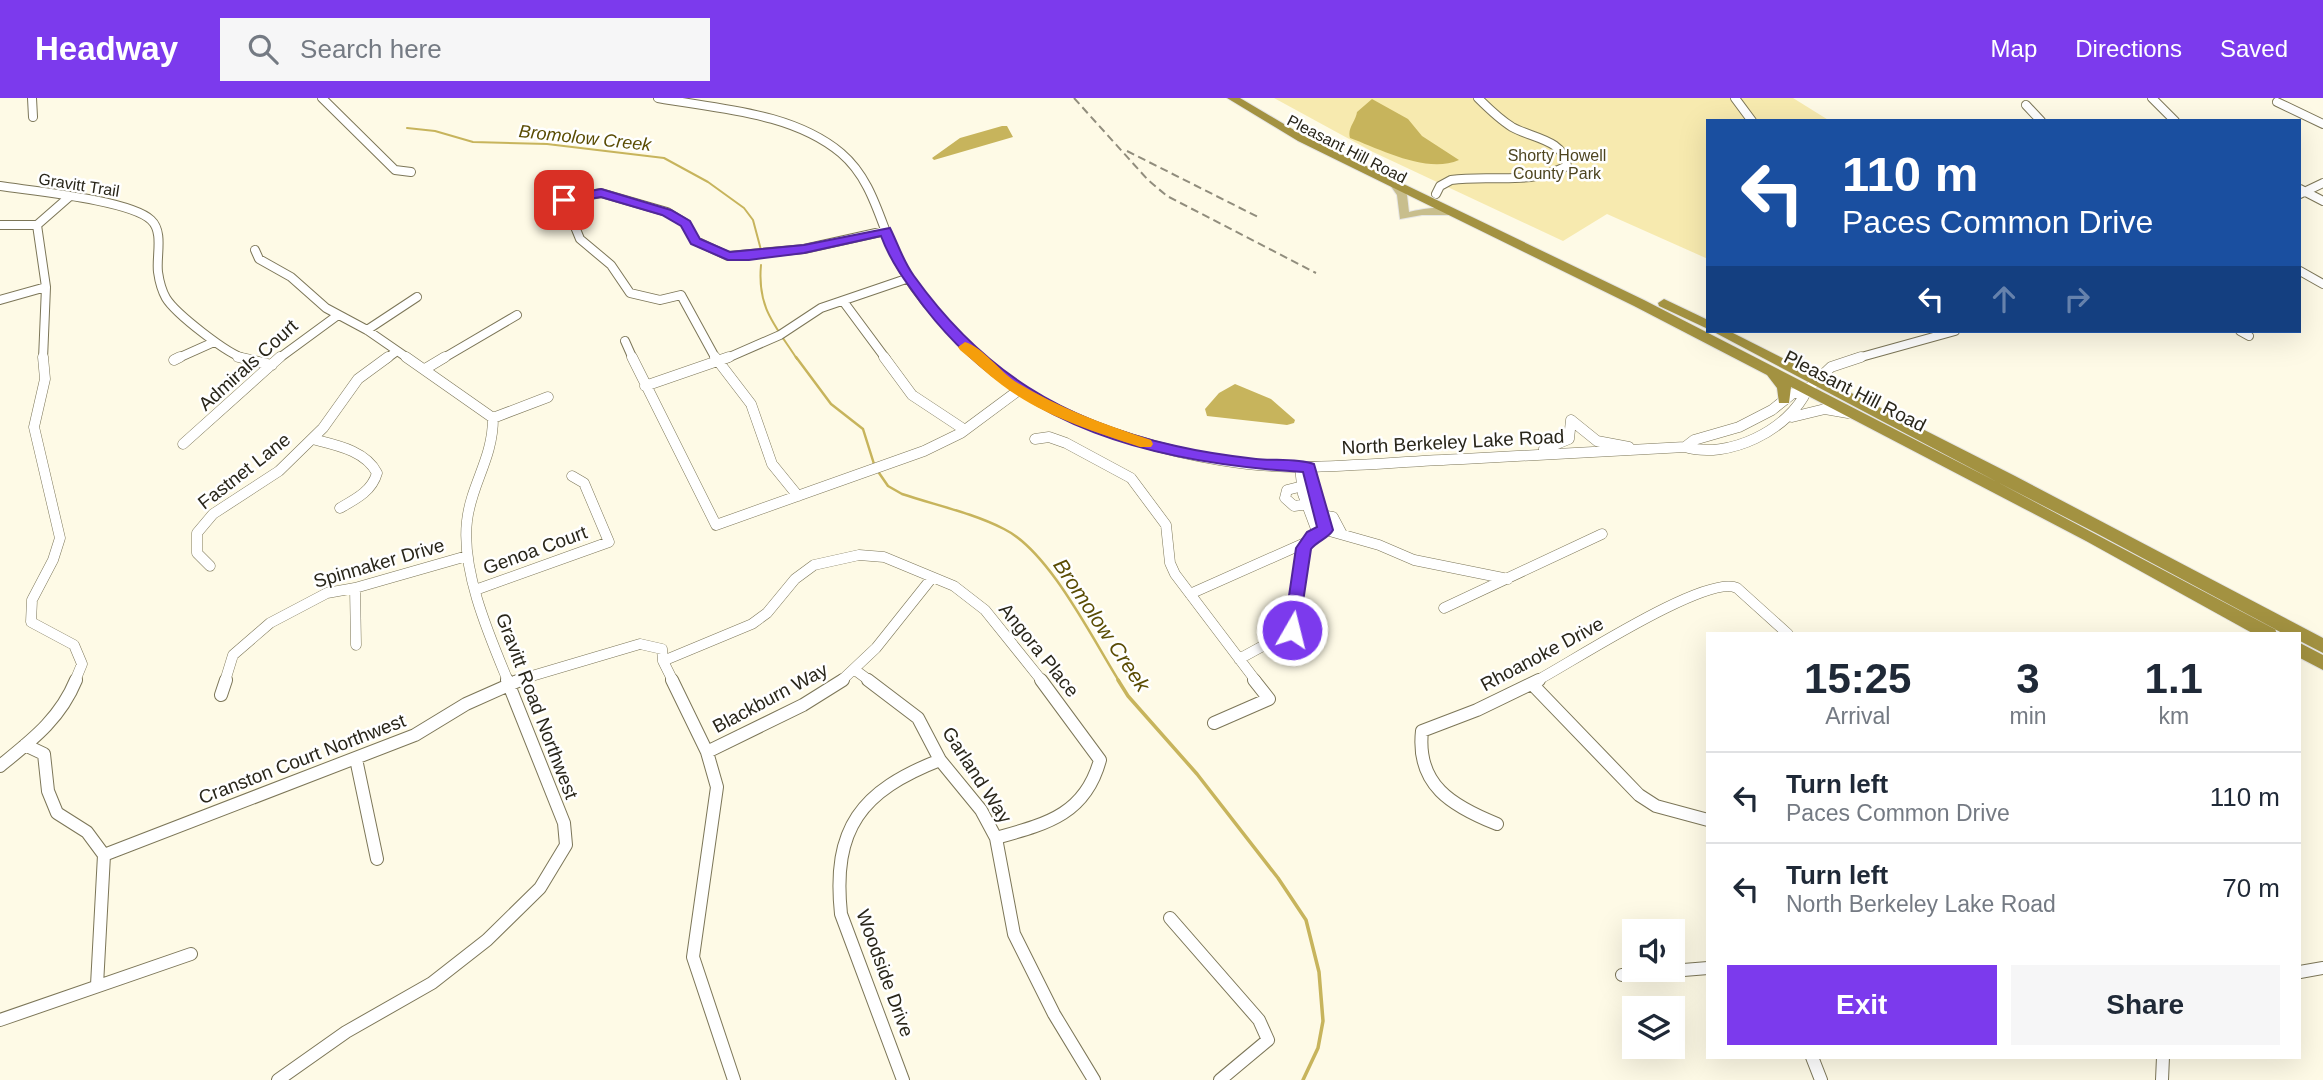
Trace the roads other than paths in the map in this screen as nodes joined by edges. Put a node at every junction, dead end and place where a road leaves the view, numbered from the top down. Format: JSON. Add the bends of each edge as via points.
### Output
{"nodes":[{"id":1,"x":32,"y":98,"type":"edge"},
{"id":2,"x":322,"y":98,"type":"edge"},
{"id":3,"x":658,"y":98,"type":"edge"},
{"id":4,"x":1232,"y":98,"type":"edge"},
{"id":5,"x":1251,"y":98,"type":"edge"},
{"id":6,"x":1478,"y":98,"type":"edge"},
{"id":7,"x":1735,"y":98,"type":"edge"},
{"id":8,"x":2152,"y":98,"type":"edge"},
{"id":9,"x":2277,"y":102,"type":"dead end"},
{"id":10,"x":2026,"y":105,"type":"dead end"},
{"id":11,"x":33,"y":117,"type":"dead end"},
{"id":12,"x":1751,"y":119,"type":"edge"},
{"id":13,"x":2039,"y":119,"type":"edge"},
{"id":14,"x":2173,"y":119,"type":"edge"},
{"id":15,"x":2323,"y":124,"type":"edge"},
{"id":16,"x":411,"y":172,"type":"dead end"},
{"id":17,"x":563,"y":176,"type":"dead end"},
{"id":18,"x":2323,"y":183,"type":"edge"},
{"id":19,"x":1395,"y":186,"type":"junction"},
{"id":20,"x":0,"y":187,"type":"edge"},
{"id":21,"x":2301,"y":192,"type":"edge"},
{"id":22,"x":1436,"y":194,"type":"junction"},
{"id":23,"x":69,"y":197,"type":"junction"},
{"id":24,"x":564,"y":200,"type":"junction"},
{"id":25,"x":2323,"y":201,"type":"edge"},
{"id":26,"x":1450,"y":212,"type":"junction"},
{"id":27,"x":0,"y":225,"type":"edge"},
{"id":28,"x":37,"y":225,"type":"junction"},
{"id":29,"x":885,"y":231,"type":"junction"},
{"id":30,"x":255,"y":250,"type":"dead end"},
{"id":31,"x":2301,"y":272,"type":"edge"},
{"id":32,"x":911,"y":281,"type":"junction"},
{"id":33,"x":2323,"y":284,"type":"edge"},
{"id":34,"x":46,"y":287,"type":"junction"},
{"id":35,"x":417,"y":297,"type":"dead end"},
{"id":36,"x":0,"y":300,"type":"edge"},
{"id":37,"x":843,"y":301,"type":"junction"},
{"id":38,"x":338,"y":315,"type":"junction"},
{"id":39,"x":517,"y":315,"type":"dead end"},
{"id":40,"x":1706,"y":325,"type":"edge"},
{"id":41,"x":367,"y":330,"type":"junction"},
{"id":42,"x":1722,"y":333,"type":"edge"},
{"id":43,"x":1950,"y":333,"type":"edge"},
{"id":44,"x":2244,"y":333,"type":"edge"},
{"id":45,"x":2249,"y":336,"type":"dead end"},
{"id":46,"x":625,"y":341,"type":"dead end"},
{"id":47,"x":214,"y":342,"type":"junction"},
{"id":48,"x":397,"y":351,"type":"junction"},
{"id":49,"x":174,"y":360,"type":"dead end"},
{"id":50,"x":718,"y":362,"type":"junction"},
{"id":51,"x":272,"y":365,"type":"junction"},
{"id":52,"x":425,"y":369,"type":"junction"},
{"id":53,"x":1769,"y":370,"type":"junction"},
{"id":54,"x":1813,"y":385,"type":"junction"},
{"id":55,"x":645,"y":386,"type":"junction"},
{"id":56,"x":1019,"y":390,"type":"junction"},
{"id":57,"x":548,"y":397,"type":"dead end"},
{"id":58,"x":1784,"y":400,"type":"junction"},
{"id":59,"x":1853,"y":414,"type":"junction"},
{"id":60,"x":493,"y":418,"type":"junction"},
{"id":61,"x":1789,"y":418,"type":"junction"},
{"id":62,"x":965,"y":430,"type":"junction"},
{"id":63,"x":313,"y":439,"type":"junction"},
{"id":64,"x":1035,"y":439,"type":"dead end"},
{"id":65,"x":184,"y":444,"type":"dead end"},
{"id":66,"x":1685,"y":447,"type":"junction"},
{"id":67,"x":1637,"y":450,"type":"junction"},
{"id":68,"x":1529,"y":453,"type":"junction"},
{"id":69,"x":1304,"y":467,"type":"junction"},
{"id":70,"x":572,"y":476,"type":"dead end"},
{"id":71,"x":1307,"y":485,"type":"junction"},
{"id":72,"x":798,"y":496,"type":"junction"},
{"id":73,"x":1312,"y":504,"type":"junction"},
{"id":74,"x":340,"y":508,"type":"dead end"},
{"id":75,"x":1320,"y":514,"type":"junction"},
{"id":76,"x":1322,"y":532,"type":"junction"},
{"id":77,"x":1342,"y":534,"type":"junction"},
{"id":78,"x":1602,"y":534,"type":"dead end"},
{"id":79,"x":1307,"y":541,"type":"junction"},
{"id":80,"x":467,"y":556,"type":"junction"},
{"id":81,"x":210,"y":566,"type":"dead end"},
{"id":82,"x":931,"y":579,"type":"junction"},
{"id":83,"x":1508,"y":579,"type":"junction"},
{"id":84,"x":355,"y":588,"type":"junction"},
{"id":85,"x":478,"y":589,"type":"junction"},
{"id":86,"x":1190,"y":594,"type":"junction"},
{"id":87,"x":1444,"y":608,"type":"dead end"},
{"id":88,"x":1786,"y":632,"type":"edge"},
{"id":89,"x":2265,"y":632,"type":"edge"},
{"id":90,"x":2295,"y":632,"type":"edge"},
{"id":91,"x":2301,"y":635,"type":"edge"},
{"id":92,"x":356,"y":645,"type":"dead end"},
{"id":93,"x":2323,"y":646,"type":"edge"},
{"id":94,"x":2301,"y":651,"type":"edge"},
{"id":95,"x":1239,"y":659,"type":"junction"},
{"id":96,"x":663,"y":661,"type":"junction"},
{"id":97,"x":2323,"y":663,"type":"edge"},
{"id":98,"x":855,"y":670,"type":"junction"},
{"id":99,"x":507,"y":684,"type":"junction"},
{"id":100,"x":1532,"y":684,"type":"junction"},
{"id":101,"x":221,"y":695,"type":"dead end"},
{"id":102,"x":1214,"y":723,"type":"dead end"},
{"id":103,"x":25,"y":746,"type":"junction"},
{"id":104,"x":707,"y":752,"type":"junction"},
{"id":105,"x":356,"y":759,"type":"junction"},
{"id":106,"x":940,"y":760,"type":"junction"},
{"id":107,"x":0,"y":766,"type":"edge"},
{"id":108,"x":1706,"y":819,"type":"edge"},
{"id":109,"x":1497,"y":824,"type":"dead end"},
{"id":110,"x":996,"y":838,"type":"junction"},
{"id":111,"x":104,"y":855,"type":"junction"},
{"id":112,"x":377,"y":859,"type":"dead end"},
{"id":113,"x":1170,"y":918,"type":"dead end"},
{"id":114,"x":191,"y":954,"type":"dead end"},
{"id":115,"x":1706,"y":968,"type":"edge"},
{"id":116,"x":2323,"y":968,"type":"edge"},
{"id":117,"x":1685,"y":970,"type":"edge"},
{"id":118,"x":2301,"y":972,"type":"edge"},
{"id":119,"x":97,"y":985,"type":"junction"},
{"id":120,"x":0,"y":1020,"type":"edge"},
{"id":121,"x":1813,"y":1059,"type":"edge"},
{"id":122,"x":2162,"y":1059,"type":"edge"},
{"id":123,"x":278,"y":1080,"type":"edge"},
{"id":124,"x":734,"y":1080,"type":"edge"},
{"id":125,"x":903,"y":1080,"type":"edge"},
{"id":126,"x":1094,"y":1080,"type":"edge"},
{"id":127,"x":1220,"y":1080,"type":"edge"},
{"id":128,"x":1821,"y":1080,"type":"edge"},
{"id":129,"x":2162,"y":1080,"type":"edge"}],
"edges":[{"from":1,"to":11,"type":"street"},
{"from":2,"to":16,"type":"street","via":[[395,170]]},
{"from":3,"to":29,"type":"street","name":"North Berkeley Lake Road","via":[[766,119],[824,141],[851,160],[871,188]]},
{"from":4,"to":19,"type":"highway","name":"Pleasant Hill Road"},
{"from":5,"to":22,"type":"highway","name":"Pleasant Hill Road"},
{"from":6,"to":22,"type":"street","via":[[1516,130],[1560,149],[1567,166],[1544,177],[1463,182]]},
{"from":7,"to":12,"type":"street"},
{"from":8,"to":14,"type":"street"},
{"from":9,"to":15,"type":"street"},
{"from":10,"to":13,"type":"street"},
{"from":17,"to":24,"type":"street","via":[[558,183]]},
{"from":18,"to":21,"type":"street"},
{"from":19,"to":26,"type":"highway","name":"Pleasant Hill Road"},
{"from":19,"to":26,"type":"main road","via":[[1402,195],[1404,217]]},
{"from":20,"to":23,"type":"street","name":"Gravitt Trail"},
{"from":21,"to":25,"type":"street"},
{"from":22,"to":40,"type":"highway","name":"Pleasant Hill Road"},
{"from":23,"to":28,"type":"street"},
{"from":23,"to":47,"type":"street","name":"Gravitt Trail","via":[[127,207],[152,220],[159,232],[158,271],[166,298]]},
{"from":24,"to":29,"type":"street","via":[[601,193],[667,212],[685,223],[696,242],[728,256],[804,249]]},
{"from":24,"to":50,"type":"street","via":[[580,239],[611,265],[630,293],[660,300],[681,295]]},
{"from":26,"to":53,"type":"highway","name":"Pleasant Hill Road"},
{"from":27,"to":28,"type":"street"},
{"from":28,"to":34,"type":"street"},
{"from":29,"to":32,"type":"street","name":"North Berkeley Lake Road"},
{"from":30,"to":38,"type":"street","via":[[259,259],[291,277]]},
{"from":31,"to":33,"type":"street"},
{"from":32,"to":37,"type":"street"},
{"from":32,"to":56,"type":"street","name":"North Berkeley Lake Road","via":[[954,337]]},
{"from":34,"to":36,"type":"street"},
{"from":34,"to":103,"type":"street","via":[[45,379],[34,427],[60,538],[59,550],[28,610],[31,622],[74,645],[82,664],[67,702]]},
{"from":35,"to":41,"type":"street"},
{"from":37,"to":50,"type":"street"},
{"from":37,"to":62,"type":"street","via":[[912,395]]},
{"from":38,"to":41,"type":"street"},
{"from":38,"to":51,"type":"street","name":"Admirals Court","via":[[291,346]]},
{"from":39,"to":52,"type":"street"},
{"from":41,"to":48,"type":"street"},
{"from":42,"to":54,"type":"highway","name":"Pleasant Hill Road"},
{"from":43,"to":54,"type":"street","via":[[1847,361],[1831,368]]},
{"from":44,"to":45,"type":"street"},
{"from":46,"to":55,"type":"street"},
{"from":47,"to":49,"type":"street"},
{"from":47,"to":51,"type":"street","name":"Gravitt Trail","via":[[237,356]]},
{"from":48,"to":52,"type":"street"},
{"from":48,"to":63,"type":"street","name":"Fastnet Lane","via":[[358,379]]},
{"from":50,"to":55,"type":"street"},
{"from":50,"to":72,"type":"street","via":[[751,404],[772,464]]},
{"from":51,"to":65,"type":"street","name":"Admirals Court"},
{"from":52,"to":60,"type":"street"},
{"from":53,"to":54,"type":"highway","name":"Pleasant Hill Road"},
{"from":53,"to":58,"type":"highway","via":[[1784,387]]},
{"from":54,"to":58,"type":"street","name":"North Berkeley Lake Road"},
{"from":54,"to":59,"type":"highway","name":"Pleasant Hill Road"},
{"from":54,"to":61,"type":"street"},
{"from":54,"to":90,"type":"highway","name":"Pleasant Hill Road","via":[[2102,527]]},
{"from":55,"to":72,"type":"street","via":[[716,525]]},
{"from":56,"to":62,"type":"street"},
{"from":56,"to":69,"type":"street","name":"North Berkeley Lake Road","via":[[1085,424],[1158,447],[1196,456]]},
{"from":57,"to":60,"type":"street"},
{"from":58,"to":66,"type":"street","name":"North Berkeley Lake Road","via":[[1739,427]]},
{"from":59,"to":61,"type":"street","name":"North Berkeley Lake Road","via":[[1824,409]]},
{"from":59,"to":89,"type":"highway","name":"Pleasant Hill Road"},
{"from":60,"to":80,"type":"street","name":"Gravitt Road Northwest","via":[[493,442],[467,522]]},
{"from":61,"to":66,"type":"street","name":"North Berkeley Lake Road","via":[[1731,445],[1704,452]]},
{"from":62,"to":72,"type":"street","via":[[924,451]]},
{"from":63,"to":74,"type":"street","via":[[359,452],[375,469],[376,480],[369,490]]},
{"from":63,"to":81,"type":"street","name":"Fastnet Lane","via":[[279,471],[213,514],[197,533],[197,553]]},
{"from":64,"to":86,"type":"street","via":[[1049,437],[1066,443],[1131,478],[1167,525],[1170,563]]},
{"from":66,"to":67,"type":"street","name":"North Berkeley Lake Road"},
{"from":67,"to":68,"type":"street","name":"North Berkeley Lake Road"},
{"from":67,"to":68,"type":"street","via":[[1597,441],[1571,420],[1569,439]]},
{"from":68,"to":69,"type":"street","name":"North Berkeley Lake Road"},
{"from":69,"to":71,"type":"street"},
{"from":70,"to":85,"type":"street","name":"Genoa Court","via":[[584,483],[609,542]]},
{"from":71,"to":73,"type":"street"},
{"from":71,"to":73,"type":"street","via":[[1287,490],[1285,498],[1294,506]]},
{"from":73,"to":75,"type":"street"},
{"from":73,"to":76,"type":"street"},
{"from":75,"to":76,"type":"street"},
{"from":75,"to":77,"type":"street","via":[[1332,517]]},
{"from":76,"to":77,"type":"street"},
{"from":76,"to":79,"type":"street"},
{"from":77,"to":83,"type":"street","via":[[1414,560]]},
{"from":78,"to":83,"type":"street"},
{"from":79,"to":86,"type":"street"},
{"from":79,"to":95,"type":"street","via":[[1292,630]]},
{"from":80,"to":84,"type":"street","name":"Spinnaker Drive"},
{"from":80,"to":85,"type":"street","name":"Gravitt Road Northwest"},
{"from":82,"to":96,"type":"street","name":"Angora Place","via":[[884,557],[859,555],[814,565],[752,624]]},
{"from":82,"to":98,"type":"street","name":"Blackburn Way"},
{"from":82,"to":110,"type":"street","name":"Angora Place","via":[[954,586],[985,610],[1100,760],[1090,792],[1072,808],[1049,823]]},
{"from":83,"to":87,"type":"street"},
{"from":84,"to":92,"type":"street"},
{"from":84,"to":101,"type":"street","name":"Spinnaker Drive","via":[[318,597],[244,643],[233,655]]},
{"from":85,"to":99,"type":"street","name":"Gravitt Road Northwest"},
{"from":86,"to":95,"type":"street"},
{"from":88,"to":100,"type":"street","name":"Rhoanoke Drive","via":[[1740,590],[1720,584],[1631,627]]},
{"from":91,"to":93,"type":"highway","name":"Pleasant Hill Road"},
{"from":94,"to":97,"type":"highway"},
{"from":95,"to":102,"type":"street","via":[[1269,699]]},
{"from":96,"to":99,"type":"street","name":"Cranston Court Northwest","via":[[662,649],[640,644]]},
{"from":96,"to":104,"type":"street"},
{"from":98,"to":104,"type":"street","name":"Blackburn Way","via":[[810,701]]},
{"from":98,"to":106,"type":"street","name":"Garland Way","via":[[918,718]]},
{"from":99,"to":105,"type":"street","name":"Cranston Court Northwest","via":[[415,735]]},
{"from":99,"to":123,"type":"street","name":"Gravitt Road Northwest","via":[[564,823],[566,845],[556,864],[540,888],[461,962]]},
{"from":100,"to":108,"type":"street","via":[[1639,795],[1656,806]]},
{"from":100,"to":109,"type":"street","name":"Rhoanoke Drive","via":[[1422,731],[1422,762],[1438,791],[1464,812]]},
{"from":103,"to":107,"type":"street"},
{"from":103,"to":111,"type":"street","via":[[44,754],[48,791],[57,813],[87,832]]},
{"from":104,"to":124,"type":"street","via":[[718,787],[693,957]]},
{"from":105,"to":111,"type":"street","name":"Cranston Court Northwest"},
{"from":105,"to":112,"type":"street"},
{"from":106,"to":110,"type":"street","name":"Garland Way","via":[[981,810]]},
{"from":106,"to":125,"type":"street","name":"Woodside Drive","via":[[894,781],[854,818],[841,855],[837,889]]},
{"from":110,"to":126,"type":"street","name":"Garland Way","via":[[1014,934]]},
{"from":111,"to":119,"type":"street"},
{"from":113,"to":127,"type":"street","via":[[1259,1020],[1268,1040]]},
{"from":114,"to":119,"type":"street"},
{"from":115,"to":117,"type":"street"},
{"from":116,"to":118,"type":"street"},
{"from":119,"to":120,"type":"street"},
{"from":121,"to":128,"type":"street"},
{"from":122,"to":129,"type":"street"}]}
